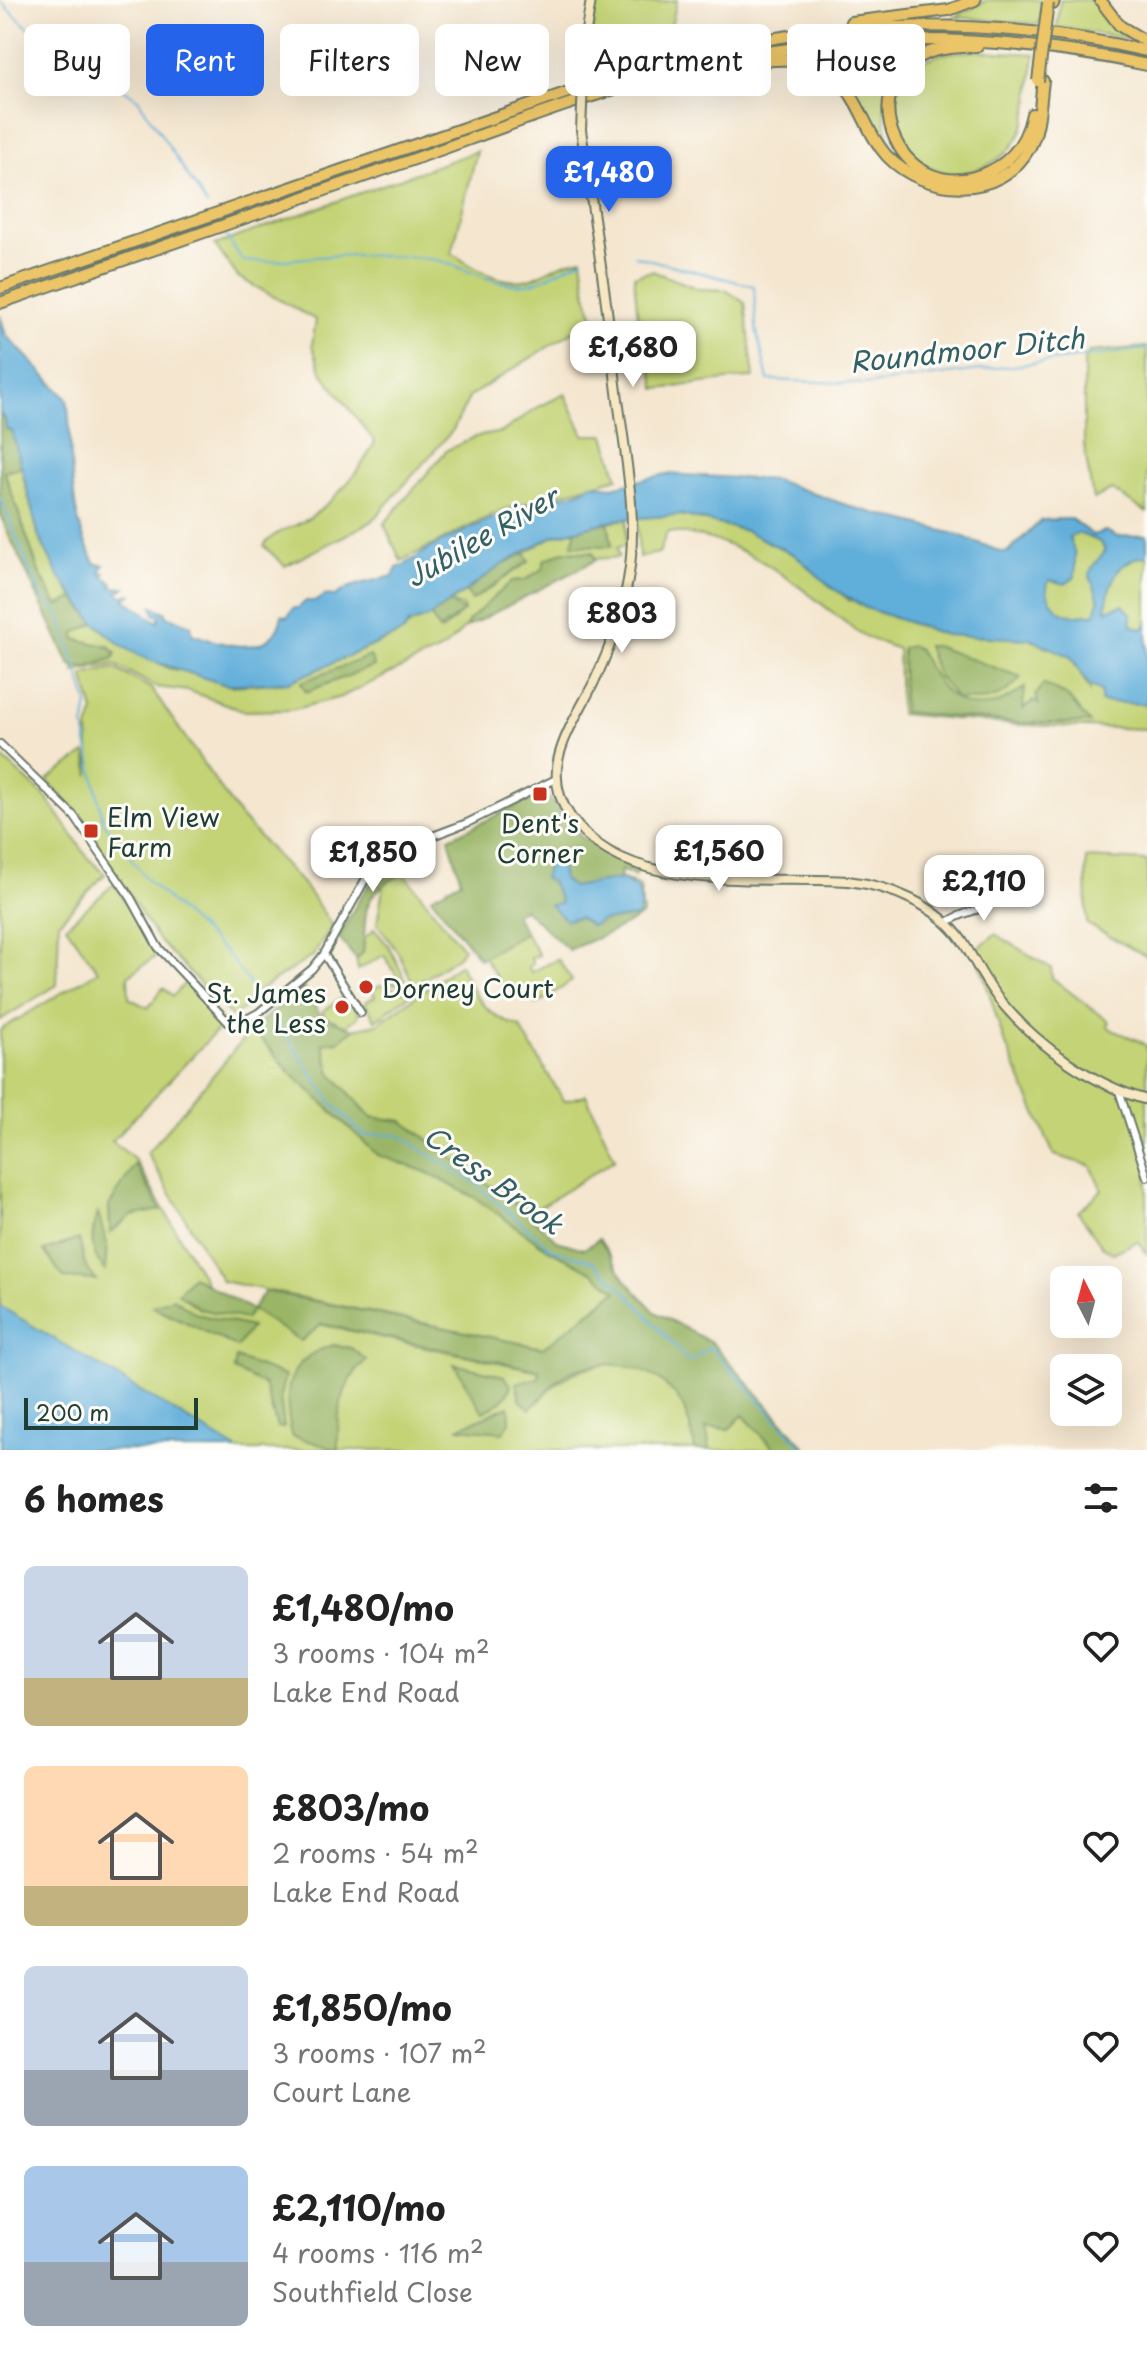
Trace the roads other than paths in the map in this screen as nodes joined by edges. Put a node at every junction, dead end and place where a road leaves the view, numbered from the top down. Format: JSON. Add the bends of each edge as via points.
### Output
{"nodes":[{"id":1,"x":591,"y":0,"type":"edge"},
{"id":2,"x":975,"y":0,"type":"edge"},
{"id":3,"x":1100,"y":0,"type":"edge"},
{"id":4,"x":1051,"y":2,"type":"edge"},
{"id":5,"x":844,"y":24,"type":"edge"},
{"id":6,"x":925,"y":25,"type":"edge"},
{"id":7,"x":787,"y":35,"type":"edge"},
{"id":8,"x":1147,"y":42,"type":"edge"},
{"id":9,"x":1016,"y":43,"type":"junction"},
{"id":10,"x":771,"y":51,"type":"edge"},
{"id":11,"x":1147,"y":51,"type":"edge"},
{"id":12,"x":771,"y":60,"type":"edge"},
{"id":13,"x":1147,"y":65,"type":"edge"},
{"id":14,"x":1040,"y":81,"type":"junction"},
{"id":15,"x":605,"y":96,"type":"edge"},
{"id":16,"x":0,"y":288,"type":"edge"},
{"id":17,"x":0,"y":303,"type":"edge"},
{"id":18,"x":0,"y":744,"type":"edge"},
{"id":19,"x":556,"y":779,"type":"junction"},
{"id":20,"x":994,"y":900,"type":"dead end"},
{"id":21,"x":947,"y":923,"type":"junction"},
{"id":22,"x":324,"y":954,"type":"junction"},
{"id":23,"x":361,"y":1013,"type":"dead end"},
{"id":24,"x":1119,"y":1091,"type":"junction"},
{"id":25,"x":1134,"y":1097,"type":"junction"},
{"id":26,"x":1147,"y":1100,"type":"edge"},
{"id":27,"x":1125,"y":1108,"type":"junction"},
{"id":28,"x":1147,"y":1177,"type":"edge"}],
"edges":[{"from":1,"to":19,"type":"main road","bridge":true,"via":[[581,130],[632,524],[620,613],[593,684],[564,736]]},
{"from":2,"to":5,"type":"highway","via":[[949,10]]},
{"from":3,"to":8,"type":"highway","via":[[1120,26]]},
{"from":4,"to":14,"type":"highway","bridge":true},
{"from":6,"to":11,"type":"highway","via":[[1067,36]]},
{"from":7,"to":16,"type":"highway","via":[[632,70]]},
{"from":9,"to":10,"type":"highway","via":[[865,40]]},
{"from":9,"to":13,"type":"highway"},
{"from":9,"to":14,"type":"highway","via":[[943,49],[909,65],[889,107],[890,129],[899,149],[915,167],[941,179],[991,171],[1015,152],[1026,134]]},
{"from":12,"to":14,"type":"highway","via":[[817,66],[848,89],[891,160],[923,180],[957,187],[996,180],[1024,156],[1033,139]]},
{"from":15,"to":17,"type":"highway"},
{"from":18,"to":22,"type":"street","via":[[74,816],[158,947],[229,1023],[258,1013]]},
{"from":19,"to":21,"type":"main road","via":[[570,816],[584,832],[636,864],[668,874],[867,883],[914,901]]},
{"from":19,"to":22,"type":"street","via":[[406,846],[370,871]]},
{"from":20,"to":21,"type":"street","via":[[960,912]]},
{"from":21,"to":24,"type":"main road","via":[[1015,1019],[1062,1057]]},
{"from":22,"to":23,"type":"street"},
{"from":24,"to":25,"type":"main road"},
{"from":24,"to":27,"type":"street"},
{"from":25,"to":26,"type":"main road"},
{"from":25,"to":27,"type":"street"},
{"from":27,"to":28,"type":"street"}]}
